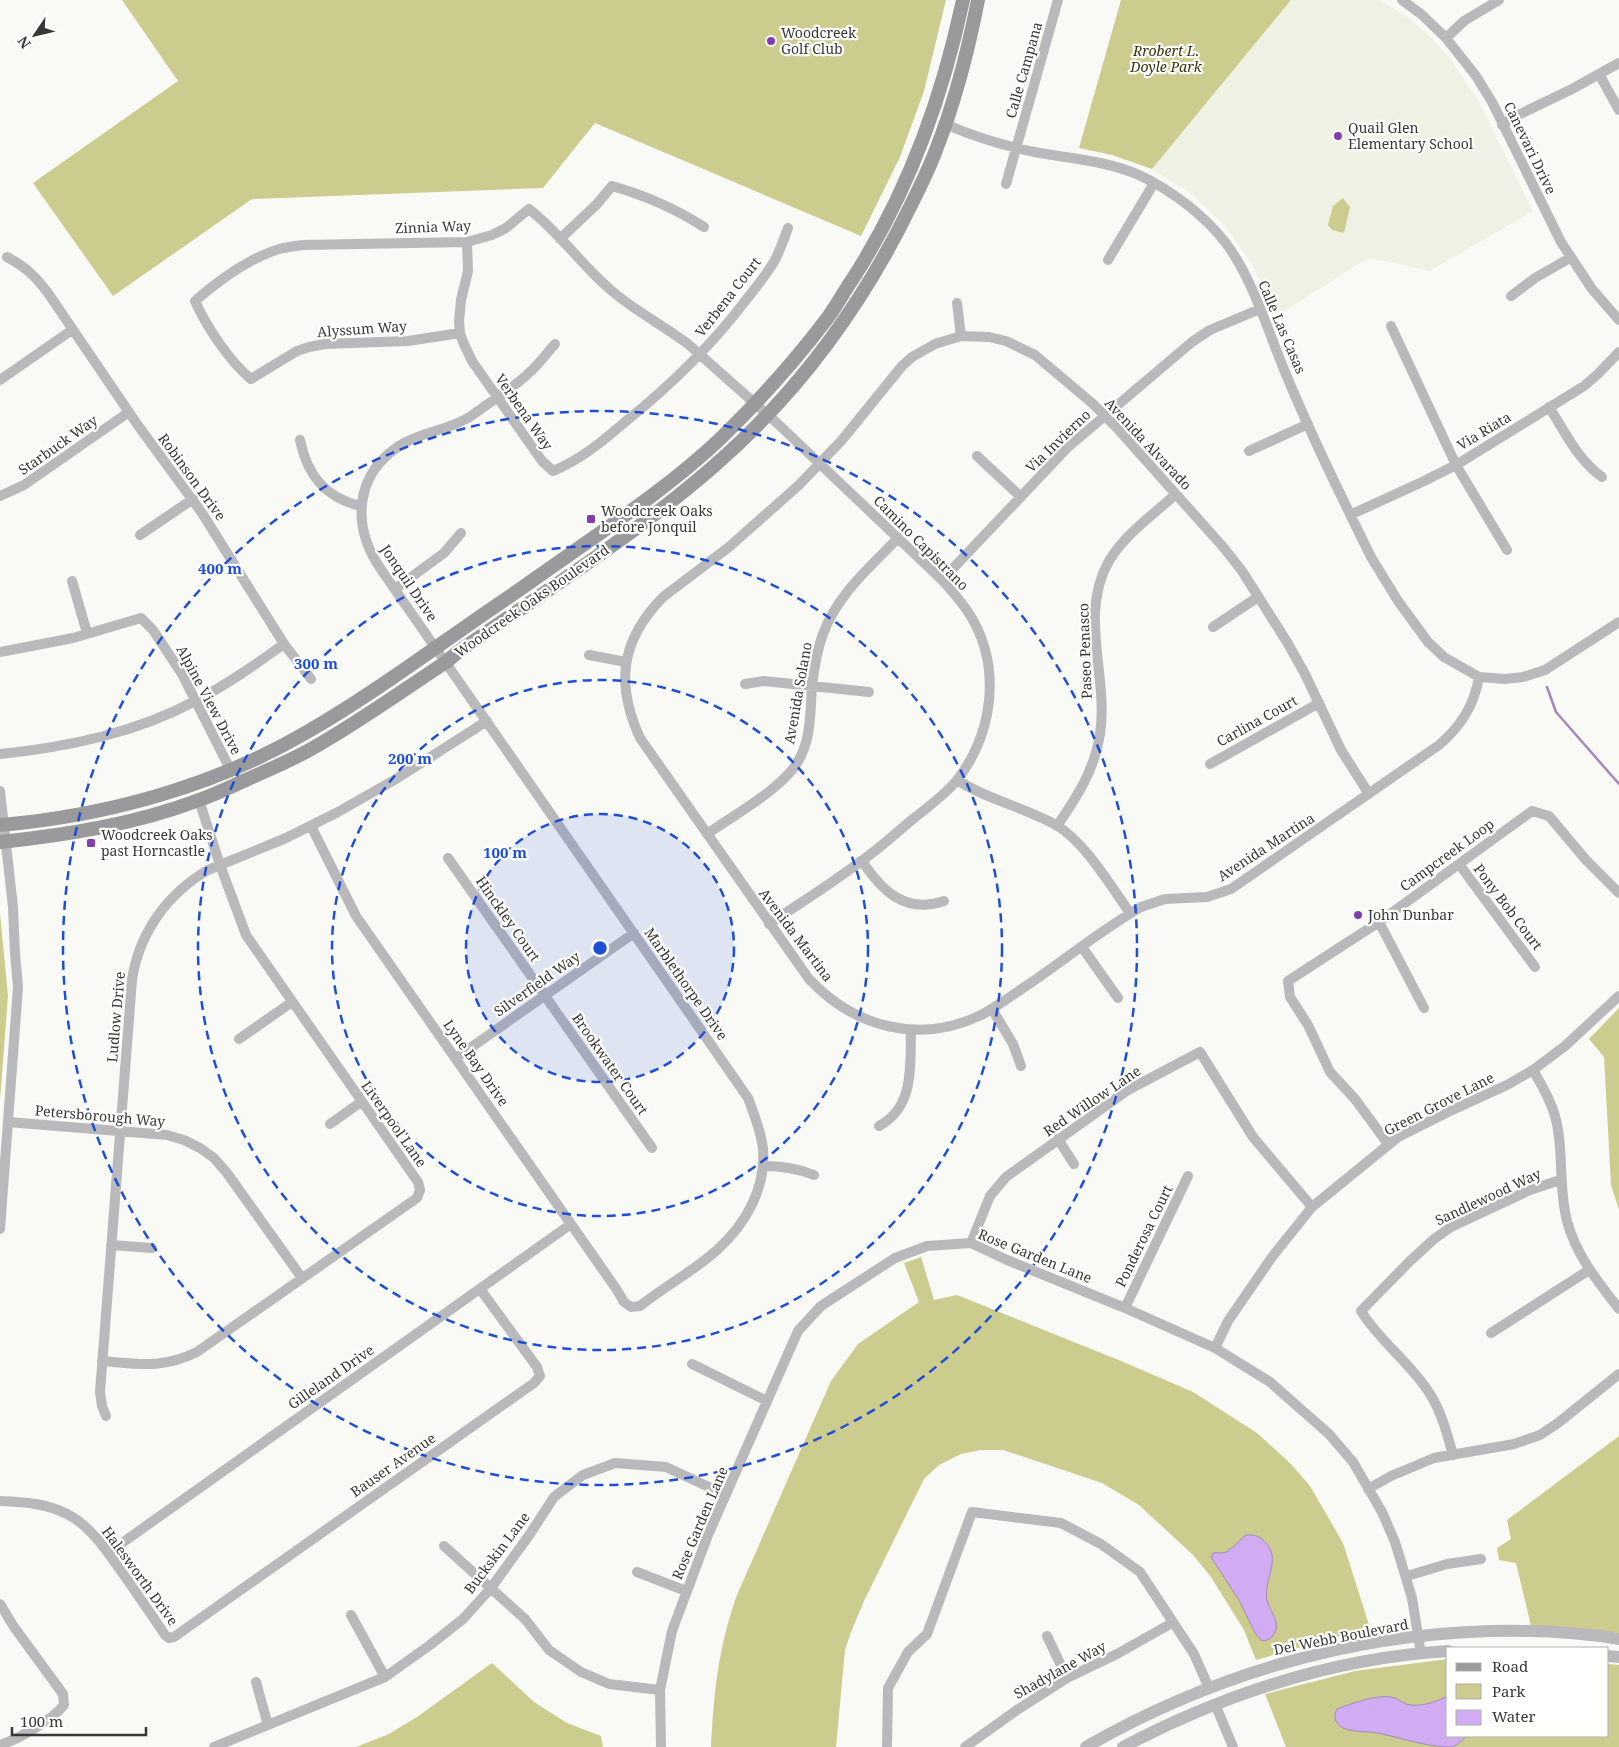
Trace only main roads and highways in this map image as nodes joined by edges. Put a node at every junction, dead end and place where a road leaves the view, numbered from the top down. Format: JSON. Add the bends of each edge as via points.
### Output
{"nodes":[{"id":1,"x":962,"y":0,"type":"edge"},
{"id":2,"x":978,"y":0,"type":"edge"},
{"id":3,"x":930,"y":119,"type":"junction"},
{"id":4,"x":946,"y":124,"type":"junction"},
{"id":5,"x":2,"y":825,"type":"edge"},
{"id":6,"x":3,"y":842,"type":"edge"}],
"edges":[{"from":1,"to":3,"type":"main road","name":"Woodcreek Oaks Boulevard"},
{"from":2,"to":4,"type":"main road","name":"Woodcreek Oaks Boulevard"},
{"from":3,"to":4,"type":"main road"},
{"from":3,"to":5,"type":"main road","name":"Woodcreek Oaks Boulevard","via":[[904,184],[872,249],[828,317],[803,349],[717,442],[657,492],[436,648],[304,734],[230,769],[160,795],[112,807]]},
{"from":4,"to":6,"type":"main road","name":"Woodcreek Oaks Boulevard","via":[[906,216],[840,327],[768,415],[714,467],[664,507],[446,662],[313,748],[199,800],[121,823]]}]}
